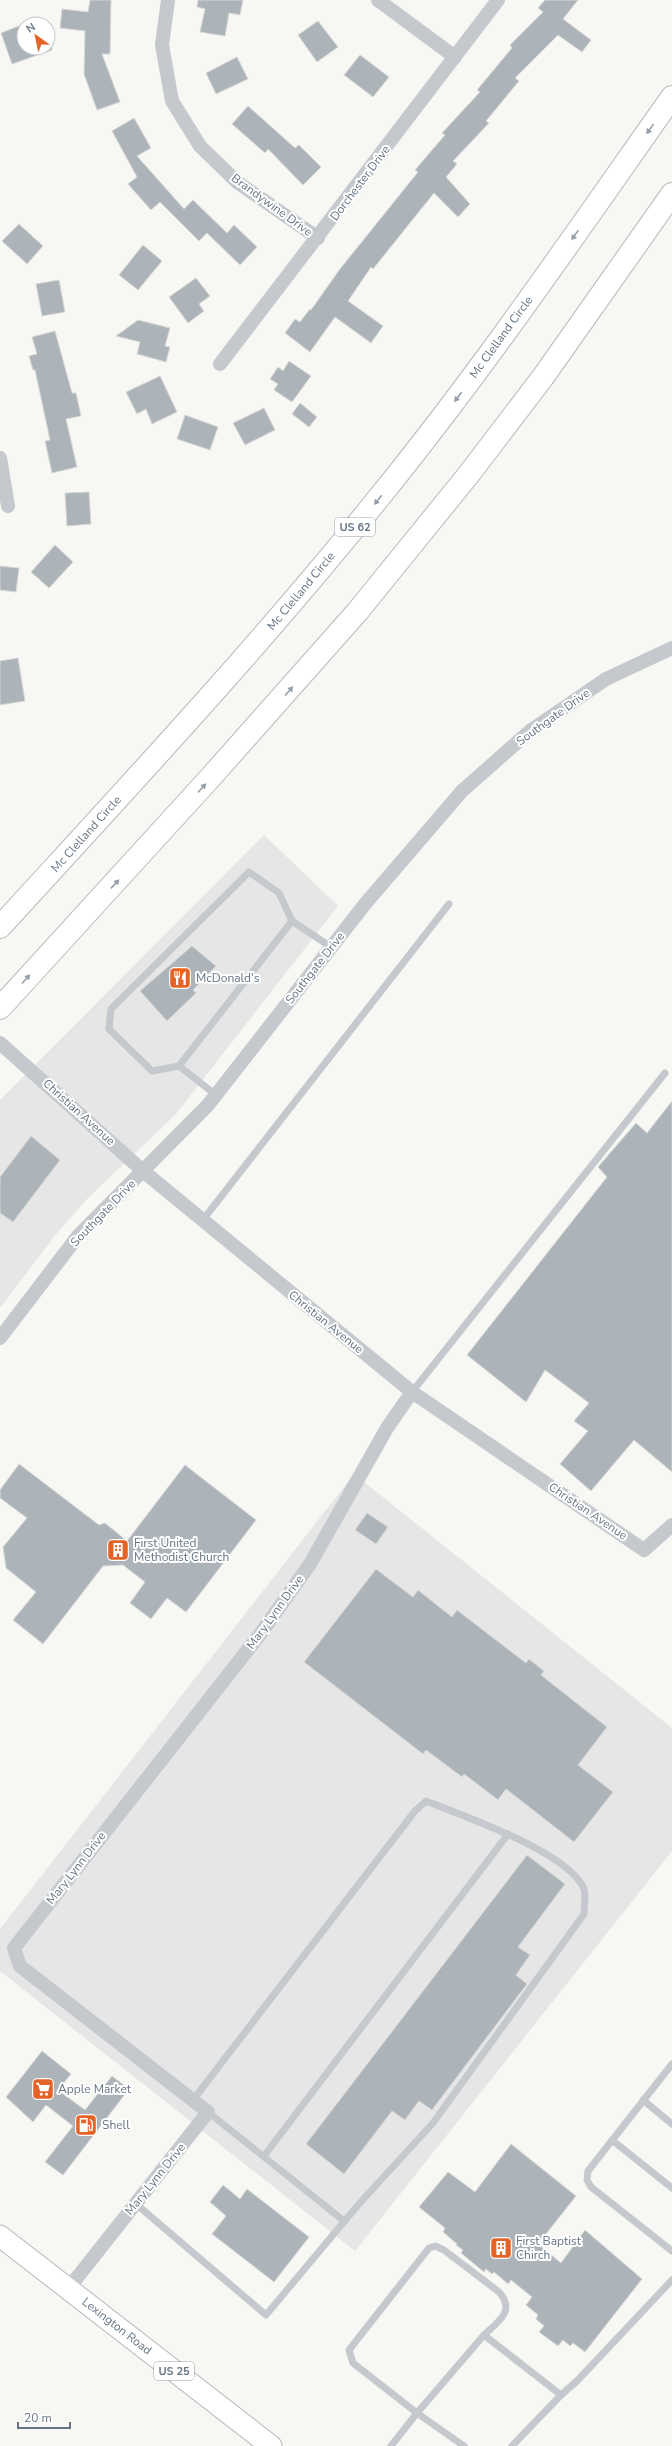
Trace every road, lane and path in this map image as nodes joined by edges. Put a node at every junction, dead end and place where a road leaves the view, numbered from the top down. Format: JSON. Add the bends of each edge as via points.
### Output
{"nodes":[{"id":1,"x":168,"y":0,"type":"edge"},
{"id":2,"x":378,"y":0,"type":"edge"},
{"id":3,"x":498,"y":0,"type":"edge"},
{"id":4,"x":455,"y":57,"type":"junction"},
{"id":5,"x":672,"y":97,"type":"edge"},
{"id":6,"x":672,"y":194,"type":"edge"},
{"id":7,"x":318,"y":238,"type":"junction"},
{"id":8,"x":220,"y":364,"type":"dead end"},
{"id":9,"x":0,"y":458,"type":"edge"},
{"id":10,"x":8,"y":506,"type":"dead end"},
{"id":11,"x":672,"y":648,"type":"edge"},
{"id":12,"x":449,"y":904,"type":"dead end"},
{"id":13,"x":292,"y":921,"type":"junction"},
{"id":14,"x":0,"y":927,"type":"edge"},
{"id":15,"x":331,"y":947,"type":"junction"},
{"id":16,"x":0,"y":1008,"type":"edge"},
{"id":17,"x":0,"y":1043,"type":"edge"},
{"id":18,"x":179,"y":1066,"type":"junction"},
{"id":19,"x":665,"y":1072,"type":"dead end"},
{"id":20,"x":216,"y":1095,"type":"junction"},
{"id":21,"x":143,"y":1171,"type":"junction"},
{"id":22,"x":202,"y":1221,"type":"junction"},
{"id":23,"x":0,"y":1338,"type":"edge"},
{"id":24,"x":412,"y":1392,"type":"junction"},
{"id":25,"x":672,"y":1525,"type":"edge"},
{"id":26,"x":508,"y":1834,"type":"junction"},
{"id":27,"x":672,"y":2064,"type":"edge"},
{"id":28,"x":193,"y":2100,"type":"junction"},
{"id":29,"x":643,"y":2100,"type":"junction"},
{"id":30,"x":208,"y":2112,"type":"junction"},
{"id":31,"x":672,"y":2124,"type":"edge"},
{"id":32,"x":612,"y":2140,"type":"junction"},
{"id":33,"x":264,"y":2156,"type":"junction"},
{"id":34,"x":672,"y":2188,"type":"edge"},
{"id":35,"x":136,"y":2204,"type":"junction"},
{"id":36,"x":344,"y":2221,"type":"junction"},
{"id":37,"x":0,"y":2236,"type":"edge"},
{"id":38,"x":672,"y":2251,"type":"edge"},
{"id":39,"x":672,"y":2280,"type":"edge"},
{"id":40,"x":68,"y":2289,"type":"junction"},
{"id":41,"x":484,"y":2335,"type":"junction"},
{"id":42,"x":561,"y":2395,"type":"junction"},
{"id":43,"x":417,"y":2413,"type":"junction"},
{"id":44,"x":271,"y":2446,"type":"edge"},
{"id":45,"x":390,"y":2446,"type":"edge"},
{"id":46,"x":464,"y":2446,"type":"edge"},
{"id":47,"x":512,"y":2446,"type":"edge"}],
"edges":[{"from":1,"to":7,"type":"street","name":"Brandywine Drive","via":[[162,45],[172,101],[200,146],[237,182]]},
{"from":2,"to":4,"type":"street"},
{"from":3,"to":4,"type":"street","name":"Dorchester Drive"},
{"from":4,"to":7,"type":"street","name":"Dorchester Drive"},
{"from":5,"to":14,"type":"highway","name":"Mc Clelland Circle","number":"US 62","one_way":true,"via":[[483,363],[376,502],[214,692]]},
{"from":16,"to":6,"type":"highway","one_way":true,"via":[[185,807],[358,611],[465,479],[543,377]]},
{"from":7,"to":8,"type":"street","name":"Dorchester Drive"},
{"from":9,"to":10,"type":"street"},
{"from":11,"to":15,"type":"street","name":"Southgate Drive","via":[[606,679],[530,731],[462,791]]},
{"from":12,"to":22,"type":"lane"},
{"from":13,"to":15,"type":"lane"},
{"from":13,"to":18,"type":"lane"},
{"from":13,"to":18,"type":"lane","via":[[279,893],[249,872],[111,1009],[109,1029],[152,1071]]},
{"from":15,"to":20,"type":"street","name":"Southgate Drive"},
{"from":17,"to":21,"type":"street","name":"Christian Avenue"},
{"from":18,"to":20,"type":"lane"},
{"from":19,"to":24,"type":"lane"},
{"from":20,"to":21,"type":"street","name":"Southgate Drive"},
{"from":21,"to":22,"type":"street","name":"Christian Avenue"},
{"from":21,"to":23,"type":"street","name":"Southgate Drive","via":[[78,1236]]},
{"from":22,"to":24,"type":"street","name":"Christian Avenue"},
{"from":24,"to":25,"type":"street","name":"Christian Avenue","via":[[644,1550]]},
{"from":24,"to":28,"type":"street","name":"Mary Lynn Drive","via":[[387,1428],[310,1564],[261,1633],[14,1948],[20,1966]]},
{"from":26,"to":28,"type":"lane","via":[[426,1801],[415,1811]]},
{"from":26,"to":33,"type":"lane"},
{"from":26,"to":36,"type":"lane","via":[[566,1867],[584,1889],[584,1914],[433,2122]]},
{"from":27,"to":29,"type":"lane"},
{"from":28,"to":30,"type":"street","name":"Mary Lynn Drive"},
{"from":29,"to":31,"type":"lane"},
{"from":29,"to":32,"type":"lane"},
{"from":30,"to":33,"type":"lane"},
{"from":30,"to":35,"type":"street","name":"Mary Lynn Drive"},
{"from":32,"to":34,"type":"lane"},
{"from":32,"to":38,"type":"lane","via":[[588,2172],[587,2180],[592,2187]]},
{"from":33,"to":36,"type":"lane"},
{"from":35,"to":36,"type":"lane","via":[[266,2315]]},
{"from":35,"to":40,"type":"street","name":"Mary Lynn Drive"},
{"from":37,"to":40,"type":"main road","name":"Lexington Road","number":"US 25"},
{"from":39,"to":42,"type":"lane"},
{"from":40,"to":44,"type":"main road","name":"Lexington Road","number":"US 25"},
{"from":41,"to":42,"type":"lane"},
{"from":41,"to":43,"type":"lane"},
{"from":41,"to":43,"type":"lane","via":[[501,2319],[507,2307],[506,2300],[444,2250],[435,2246],[429,2248],[349,2350],[353,2364]]},
{"from":42,"to":47,"type":"lane"},
{"from":43,"to":45,"type":"lane"},
{"from":43,"to":46,"type":"lane"}]}
